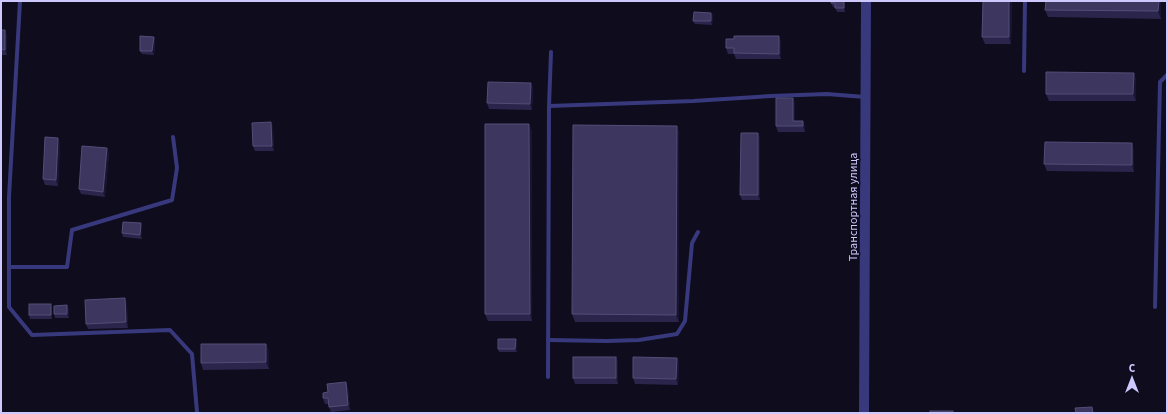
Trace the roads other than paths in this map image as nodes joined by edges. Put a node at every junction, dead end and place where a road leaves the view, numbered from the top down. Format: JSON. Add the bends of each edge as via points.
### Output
{"nodes":[{"id":1,"x":20,"y":1,"type":"edge"},
{"id":2,"x":866,"y":1,"type":"edge"},
{"id":3,"x":1025,"y":1,"type":"edge"},
{"id":4,"x":550,"y":52,"type":"dead end"},
{"id":5,"x":1024,"y":72,"type":"dead end"},
{"id":6,"x":1167,"y":76,"type":"edge"},
{"id":7,"x":866,"y":97,"type":"junction"},
{"id":8,"x":549,"y":106,"type":"junction"},
{"id":9,"x":172,"y":137,"type":"dead end"},
{"id":10,"x":698,"y":232,"type":"dead end"},
{"id":11,"x":9,"y":267,"type":"junction"},
{"id":12,"x":1156,"y":307,"type":"dead end"},
{"id":13,"x":548,"y":340,"type":"junction"},
{"id":14,"x":548,"y":377,"type":"dead end"},
{"id":15,"x":197,"y":412,"type":"dead end"},
{"id":16,"x":864,"y":413,"type":"edge"}],
"edges":[{"from":1,"to":11,"type":"lane"},
{"from":2,"to":7,"type":"street","name":"Транспортная улица"},
{"from":3,"to":5,"type":"lane"},
{"from":4,"to":8,"type":"lane"},
{"from":6,"to":12,"type":"lane","via":[[1160,82]]},
{"from":7,"to":8,"type":"lane","via":[[827,94]]},
{"from":7,"to":16,"type":"street","name":"Транспортная улица"},
{"from":8,"to":13,"type":"lane"},
{"from":9,"to":11,"type":"lane","via":[[177,168],[172,200],[72,230],[67,267]]},
{"from":10,"to":13,"type":"lane","via":[[692,243],[685,321],[677,334],[639,340]]},
{"from":11,"to":15,"type":"lane","via":[[9,306],[32,335],[170,330],[192,354]]},
{"from":13,"to":14,"type":"lane"}]}
